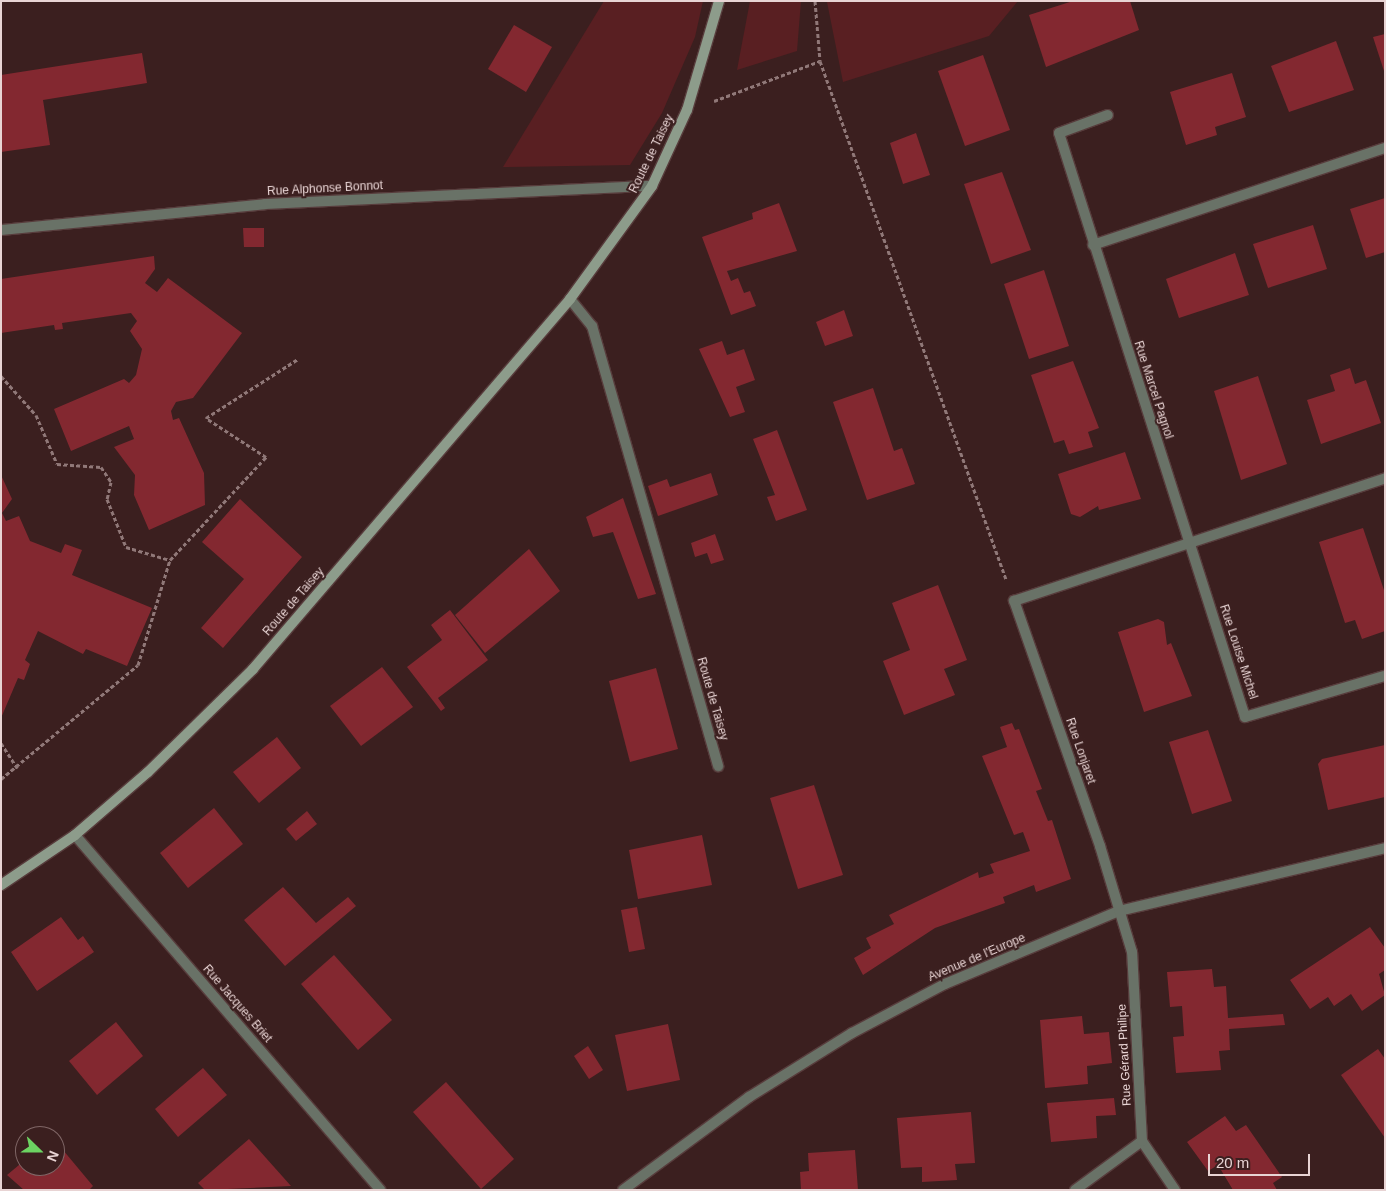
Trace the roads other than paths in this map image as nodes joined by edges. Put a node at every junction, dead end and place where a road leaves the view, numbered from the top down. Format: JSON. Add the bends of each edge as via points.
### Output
{"nodes":[{"id":1,"x":719,"y":1,"type":"edge"},
{"id":2,"x":1108,"y":115,"type":"dead end"},
{"id":3,"x":1385,"y":148,"type":"edge"},
{"id":4,"x":652,"y":186,"type":"junction"},
{"id":5,"x":1,"y":230,"type":"edge"},
{"id":6,"x":1093,"y":245,"type":"junction"},
{"id":7,"x":570,"y":299,"type":"junction"},
{"id":8,"x":1385,"y":478,"type":"edge"},
{"id":9,"x":1189,"y":543,"type":"junction"},
{"id":10,"x":1384,"y":676,"type":"edge"},
{"id":11,"x":718,"y":766,"type":"dead end"},
{"id":12,"x":75,"y":835,"type":"junction"},
{"id":13,"x":1385,"y":848,"type":"edge"},
{"id":14,"x":1,"y":885,"type":"edge"},
{"id":15,"x":1119,"y":911,"type":"junction"},
{"id":16,"x":1142,"y":1141,"type":"junction"},
{"id":17,"x":380,"y":1190,"type":"edge"},
{"id":18,"x":623,"y":1190,"type":"edge"},
{"id":19,"x":1075,"y":1190,"type":"edge"},
{"id":20,"x":1175,"y":1190,"type":"edge"}],
"edges":[{"from":1,"to":4,"type":"street","name":"Route de Taisey","via":[[687,110]]},
{"from":2,"to":6,"type":"street","name":"Rue Marcel Pagnol","via":[[1059,133]]},
{"from":3,"to":6,"type":"street"},
{"from":4,"to":5,"type":"street","name":"Rue Alphonse Bonnot","via":[[265,204]]},
{"from":4,"to":7,"type":"street","name":"Route de Taisey"},
{"from":6,"to":9,"type":"street","name":"Rue Marcel Pagnol"},
{"from":7,"to":11,"type":"street","name":"Route de Taisey","via":[[592,326]]},
{"from":7,"to":12,"type":"street","name":"Route de Taisey","via":[[253,669],[148,772]]},
{"from":8,"to":9,"type":"street"},
{"from":9,"to":10,"type":"street","name":"Rue Louise Michel","via":[[1245,717]]},
{"from":9,"to":15,"type":"street","name":"Rue Lonjaret","via":[[1014,601]]},
{"from":12,"to":14,"type":"street","name":"Route de Taisey"},
{"from":12,"to":17,"type":"street","name":"Rue Jacques Briet"},
{"from":13,"to":15,"type":"street","name":"Avenue de l'Europe"},
{"from":15,"to":16,"type":"street","name":"Rue Gérard Philipe","via":[[1132,952]]},
{"from":15,"to":18,"type":"street","name":"Avenue de l'Europe","via":[[945,984],[852,1033],[749,1097]]},
{"from":16,"to":19,"type":"street"},
{"from":16,"to":20,"type":"street"}]}
